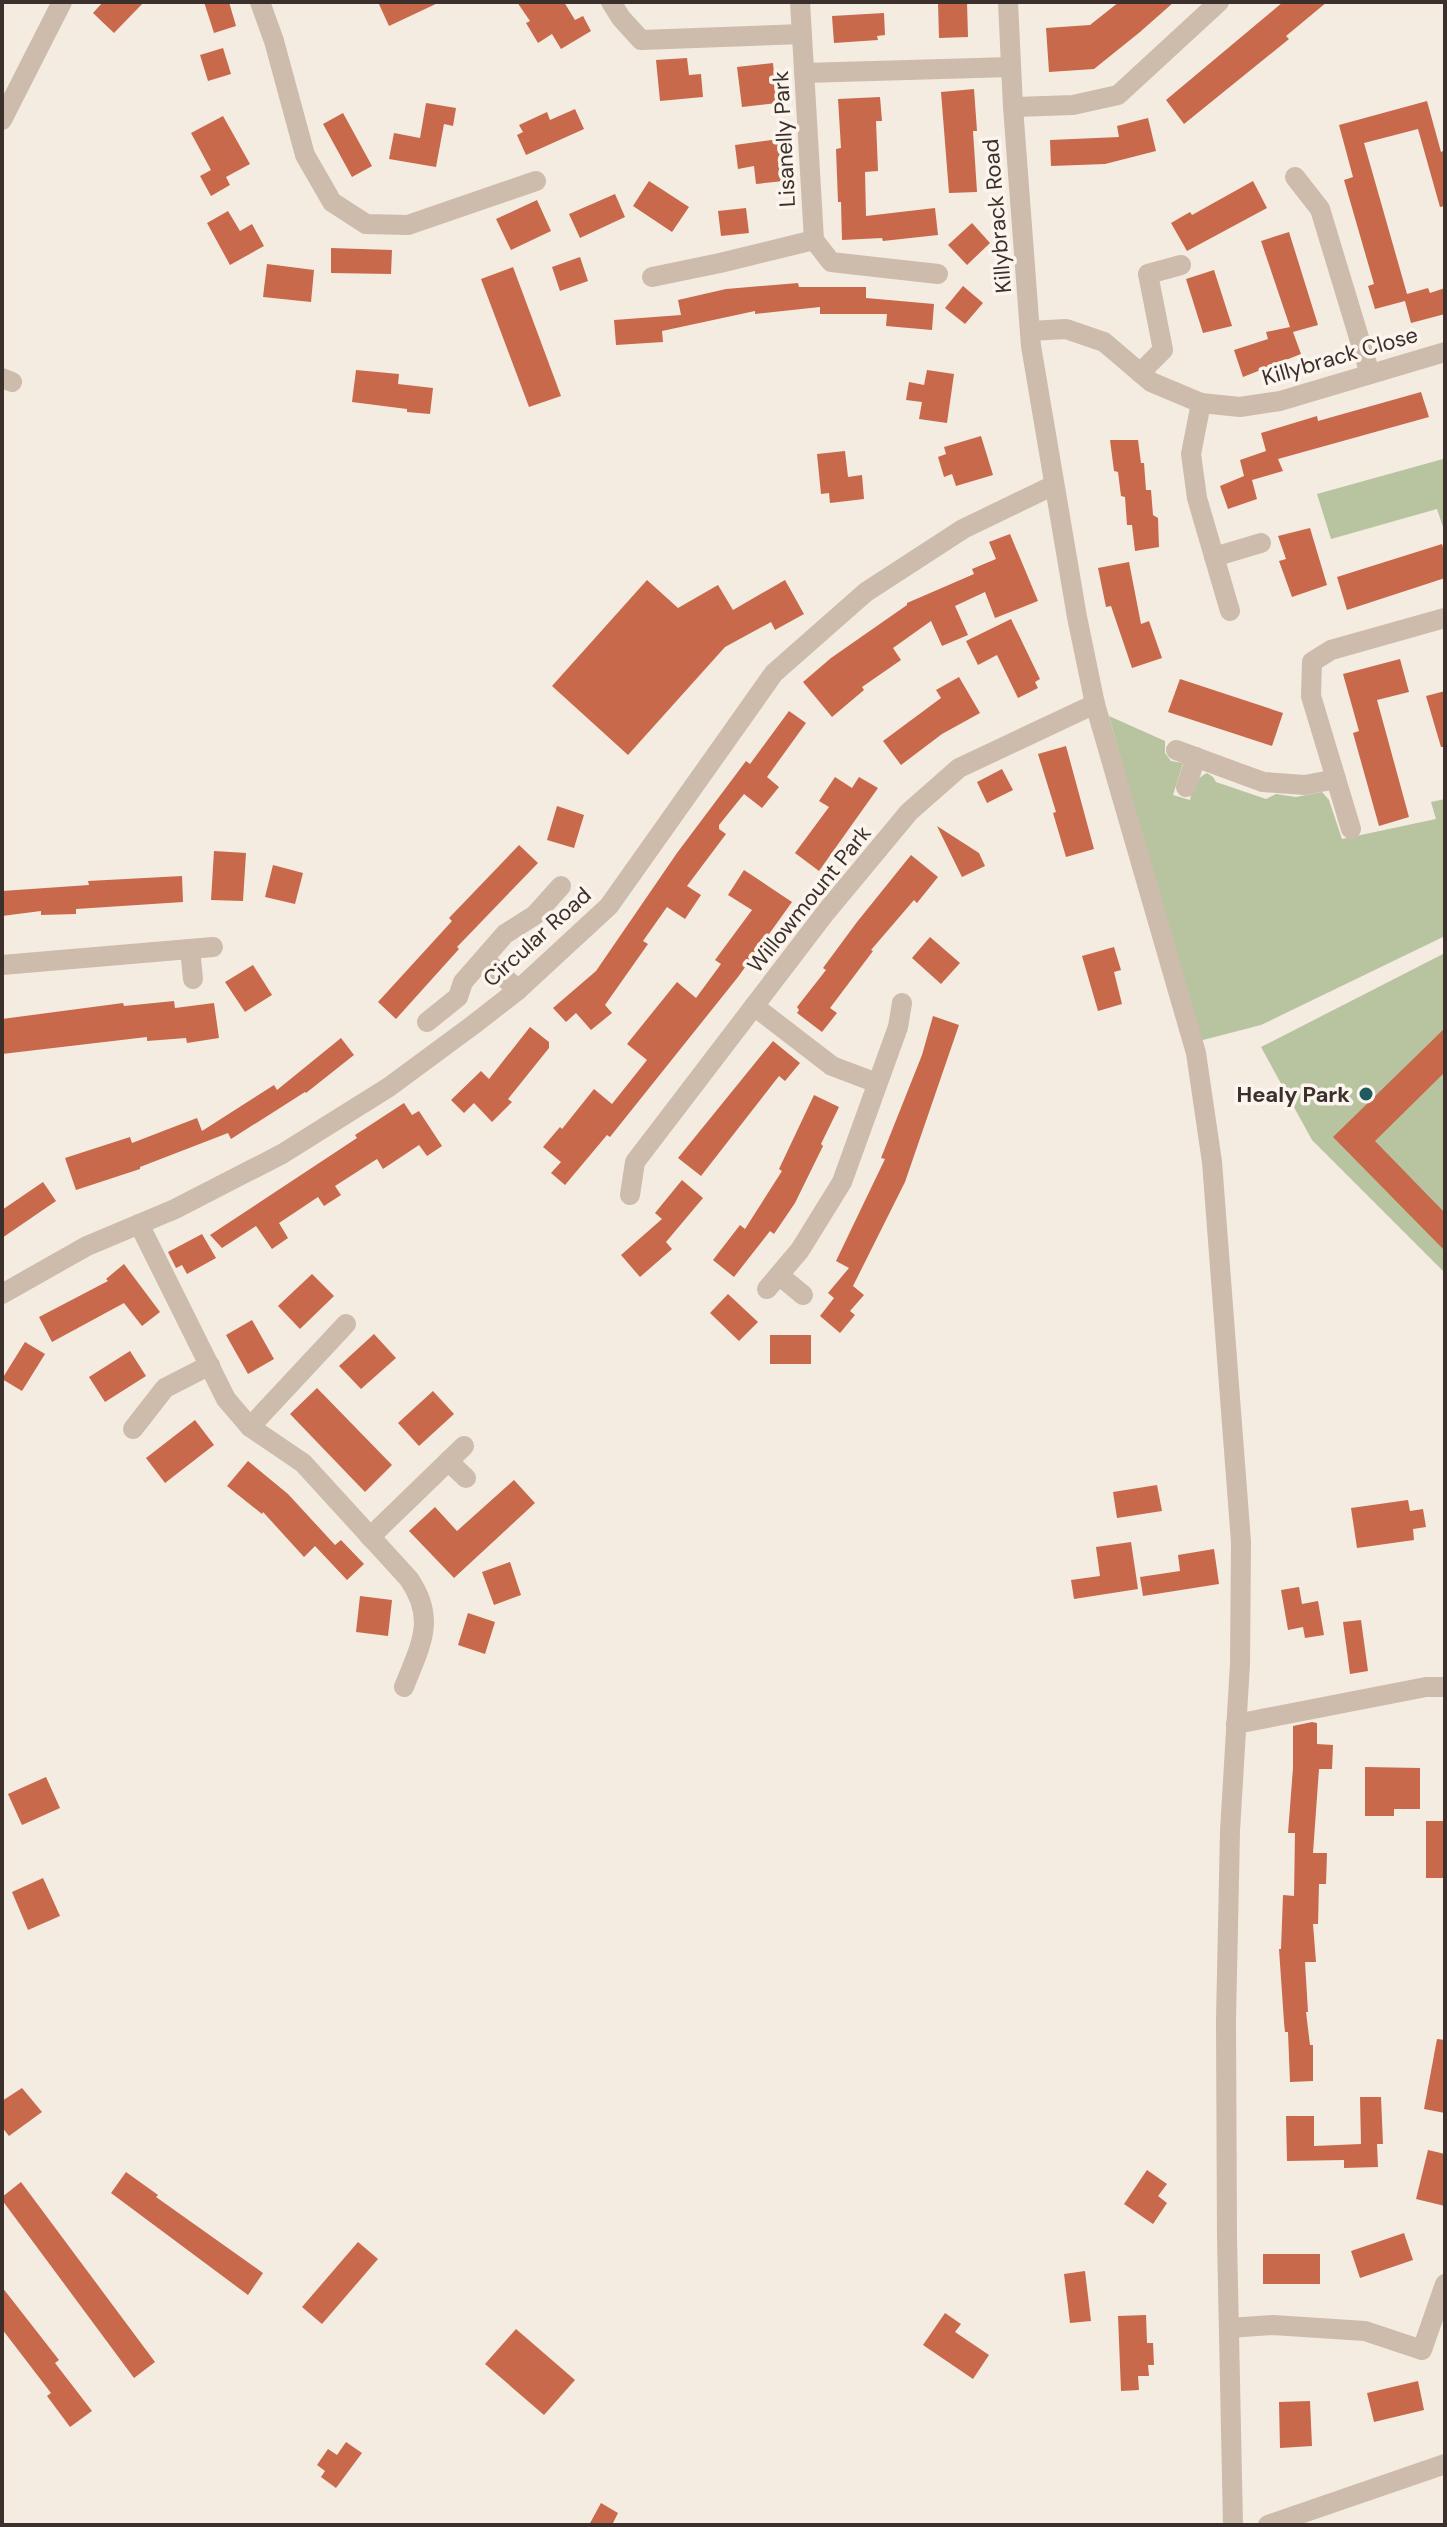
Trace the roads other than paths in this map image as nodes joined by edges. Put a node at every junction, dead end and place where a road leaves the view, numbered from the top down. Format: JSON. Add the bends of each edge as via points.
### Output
{"nodes":[{"id":1,"x":62,"y":2,"type":"edge"},
{"id":2,"x":260,"y":2,"type":"edge"},
{"id":3,"x":611,"y":2,"type":"edge"},
{"id":4,"x":800,"y":2,"type":"edge"},
{"id":5,"x":1008,"y":2,"type":"edge"},
{"id":6,"x":1219,"y":2,"type":"edge"},
{"id":7,"x":802,"y":34,"type":"junction"},
{"id":8,"x":1011,"y":67,"type":"junction"},
{"id":9,"x":804,"y":73,"type":"junction"},
{"id":10,"x":1013,"y":107,"type":"junction"},
{"id":11,"x":2,"y":120,"type":"edge"},
{"id":12,"x":1295,"y":177,"type":"dead end"},
{"id":13,"x":536,"y":181,"type":"dead end"},
{"id":14,"x":814,"y":240,"type":"junction"},
{"id":15,"x":1181,"y":265,"type":"dead end"},
{"id":16,"x":938,"y":274,"type":"dead end"},
{"id":17,"x":652,"y":277,"type":"dead end"},
{"id":18,"x":1030,"y":331,"type":"junction"},
{"id":19,"x":1444,"y":354,"type":"edge"},
{"id":20,"x":1140,"y":373,"type":"junction"},
{"id":21,"x":1370,"y":374,"type":"junction"},
{"id":22,"x":1201,"y":403,"type":"junction"},
{"id":23,"x":1054,"y":485,"type":"junction"},
{"id":24,"x":1261,"y":543,"type":"dead end"},
{"id":25,"x":1214,"y":557,"type":"junction"},
{"id":26,"x":1230,"y":611,"type":"dead end"},
{"id":27,"x":1445,"y":618,"type":"edge"},
{"id":28,"x":1095,"y":704,"type":"junction"},
{"id":29,"x":1176,"y":750,"type":"dead end"},
{"id":30,"x":1196,"y":757,"type":"junction"},
{"id":31,"x":1336,"y":779,"type":"junction"},
{"id":32,"x":1186,"y":787,"type":"dead end"},
{"id":33,"x":1351,"y":829,"type":"dead end"},
{"id":34,"x":561,"y":886,"type":"dead end"},
{"id":35,"x":213,"y":947,"type":"dead end"},
{"id":36,"x":190,"y":949,"type":"junction"},
{"id":37,"x":484,"y":959,"type":"junction"},
{"id":38,"x":2,"y":965,"type":"edge"},
{"id":39,"x":193,"y":979,"type":"dead end"},
{"id":40,"x":518,"y":990,"type":"junction"},
{"id":41,"x":902,"y":1003,"type":"dead end"},
{"id":42,"x":754,"y":1006,"type":"junction"},
{"id":43,"x":427,"y":1022,"type":"dead end"},
{"id":44,"x":877,"y":1083,"type":"junction"},
{"id":45,"x":630,"y":1195,"type":"dead end"},
{"id":46,"x":139,"y":1224,"type":"junction"},
{"id":47,"x":2,"y":1294,"type":"edge"},
{"id":48,"x":803,"y":1295,"type":"dead end"},
{"id":49,"x":346,"y":1324,"type":"dead end"},
{"id":50,"x":210,"y":1365,"type":"junction"},
{"id":51,"x":250,"y":1427,"type":"junction"},
{"id":52,"x":133,"y":1429,"type":"dead end"},
{"id":53,"x":464,"y":1446,"type":"dead end"},
{"id":54,"x":448,"y":1461,"type":"junction"},
{"id":55,"x":466,"y":1478,"type":"dead end"},
{"id":56,"x":370,"y":1537,"type":"junction"},
{"id":57,"x":404,"y":1687,"type":"dead end"},
{"id":58,"x":1445,"y":1687,"type":"edge"},
{"id":59,"x":1236,"y":1724,"type":"junction"},
{"id":60,"x":1445,"y":2284,"type":"edge"},
{"id":61,"x":1229,"y":2328,"type":"junction"},
{"id":62,"x":1445,"y":2464,"type":"edge"},
{"id":63,"x":1233,"y":2525,"type":"edge"},
{"id":64,"x":1268,"y":2525,"type":"edge"}],
"edges":[{"from":1,"to":11,"type":"street"},
{"from":2,"to":13,"type":"street","via":[[305,155],[332,202],[366,224],[408,225]]},
{"from":3,"to":7,"type":"street","via":[[641,40]]},
{"from":4,"to":7,"type":"street","name":"Lisanelly Park"},
{"from":5,"to":8,"type":"street","name":"Killybrack Road"},
{"from":6,"to":10,"type":"street","via":[[1118,95],[1073,105]]},
{"from":7,"to":9,"type":"street","name":"Lisanelly Park"},
{"from":8,"to":9,"type":"street"},
{"from":8,"to":10,"type":"street","name":"Killybrack Road"},
{"from":9,"to":14,"type":"street","name":"Lisanelly Park"},
{"from":10,"to":18,"type":"street","name":"Killybrack Road"},
{"from":12,"to":21,"type":"street","via":[[1320,209]]},
{"from":14,"to":16,"type":"street","via":[[831,262]]},
{"from":14,"to":17,"type":"street"},
{"from":15,"to":20,"type":"street","via":[[1148,274],[1163,350]]},
{"from":18,"to":20,"type":"street","name":"Killybrack Close","via":[[1066,329],[1104,342]]},
{"from":18,"to":23,"type":"street","name":"Killybrack Road"},
{"from":19,"to":21,"type":"street","name":"Killybrack Close"},
{"from":20,"to":22,"type":"street","name":"Killybrack Close"},
{"from":21,"to":22,"type":"street","name":"Killybrack Close","via":[[1280,401],[1240,407]]},
{"from":22,"to":25,"type":"street","via":[[1191,454]]},
{"from":23,"to":28,"type":"street","name":"Killybrack Road"},
{"from":23,"to":40,"type":"street","name":"Circular Road","via":[[963,529],[866,592],[774,673],[609,906]]},
{"from":24,"to":25,"type":"street"},
{"from":25,"to":26,"type":"street"},
{"from":27,"to":31,"type":"street","via":[[1331,650],[1312,662],[1311,696]]},
{"from":28,"to":42,"type":"street","name":"Willowmount Park","via":[[959,768],[909,812]]},
{"from":28,"to":59,"type":"street","name":"Killybrack Road","via":[[1196,1053],[1212,1162],[1241,1542]]},
{"from":29,"to":30,"type":"street"},
{"from":30,"to":31,"type":"street","via":[[1263,782],[1305,785]]},
{"from":30,"to":32,"type":"street"},
{"from":31,"to":33,"type":"street"},
{"from":34,"to":37,"type":"street"},
{"from":35,"to":36,"type":"street"},
{"from":36,"to":38,"type":"street"},
{"from":36,"to":39,"type":"street"},
{"from":37,"to":40,"type":"street"},
{"from":37,"to":43,"type":"street","via":[[463,982],[458,997]]},
{"from":40,"to":46,"type":"street","name":"Circular Road","via":[[389,1087],[282,1154]]},
{"from":41,"to":44,"type":"street"},
{"from":42,"to":44,"type":"street","via":[[832,1066]]},
{"from":42,"to":45,"type":"street","name":"Willowmount Park","via":[[635,1162]]},
{"from":44,"to":48,"type":"street","via":[[842,1182],[800,1250],[773,1282]]},
{"from":46,"to":47,"type":"street","name":"Circular Road","via":[[87,1246]]},
{"from":46,"to":50,"type":"street"},
{"from":49,"to":51,"type":"street"},
{"from":50,"to":51,"type":"street","via":[[226,1399]]},
{"from":50,"to":52,"type":"street","via":[[165,1388]]},
{"from":51,"to":56,"type":"street","via":[[303,1463]]},
{"from":53,"to":54,"type":"street"},
{"from":54,"to":55,"type":"street"},
{"from":54,"to":56,"type":"street"},
{"from":56,"to":57,"type":"street","via":[[409,1579],[425,1609],[420,1646]]},
{"from":58,"to":59,"type":"street"},
{"from":59,"to":61,"type":"street","name":"Killybrack Road","via":[[1226,2020]]},
{"from":60,"to":61,"type":"street","via":[[1422,2350],[1365,2331]]},
{"from":61,"to":63,"type":"street","name":"Killybrack Road"},
{"from":62,"to":64,"type":"street"}]}
